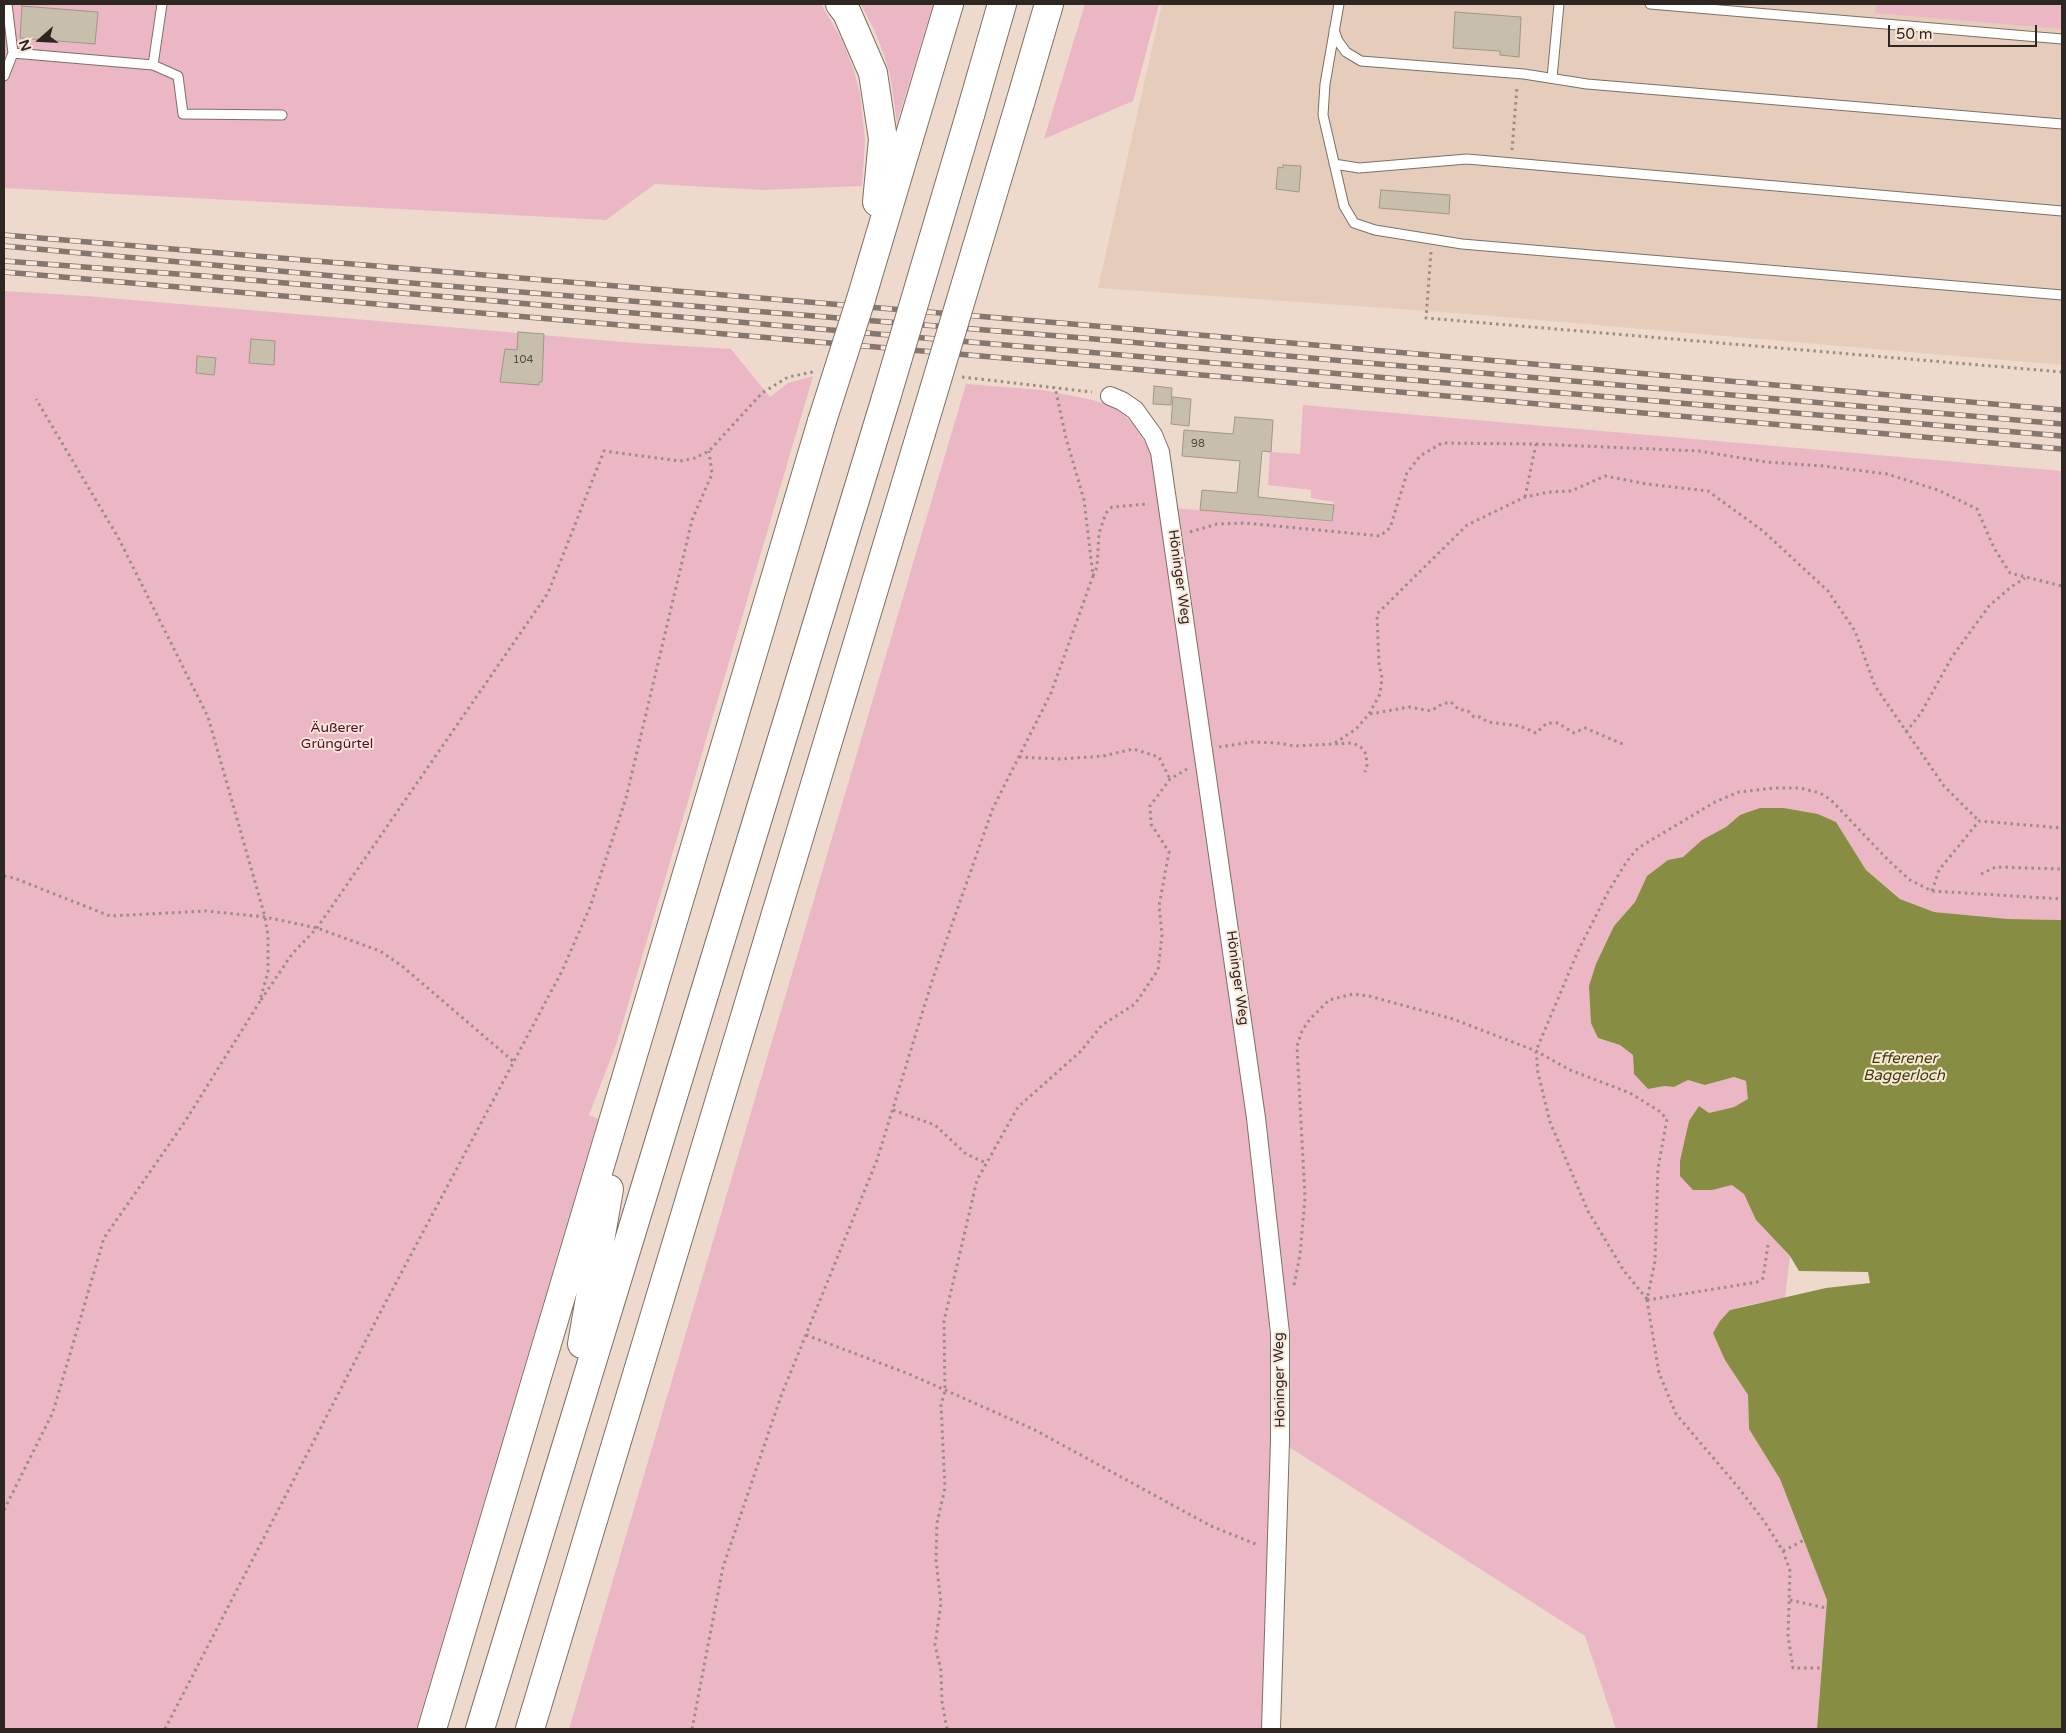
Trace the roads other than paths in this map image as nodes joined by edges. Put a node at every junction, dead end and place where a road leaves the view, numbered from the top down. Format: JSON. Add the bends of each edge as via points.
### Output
{"nodes":[{"id":1,"x":7,"y":4,"type":"edge"},
{"id":2,"x":162,"y":4,"type":"edge"},
{"id":3,"x":840,"y":4,"type":"edge"},
{"id":4,"x":949,"y":4,"type":"edge"},
{"id":5,"x":1002,"y":4,"type":"edge"},
{"id":6,"x":1049,"y":4,"type":"edge"},
{"id":7,"x":1339,"y":4,"type":"edge"},
{"id":8,"x":1559,"y":4,"type":"edge"},
{"id":9,"x":1650,"y":4,"type":"edge"},
{"id":10,"x":1334,"y":29,"type":"junction"},
{"id":11,"x":2062,"y":40,"type":"edge"},
{"id":12,"x":13,"y":54,"type":"junction"},
{"id":13,"x":153,"y":65,"type":"junction"},
{"id":14,"x":4,"y":76,"type":"edge"},
{"id":15,"x":1552,"y":78,"type":"junction"},
{"id":16,"x":282,"y":115,"type":"dead end"},
{"id":17,"x":2062,"y":124,"type":"edge"},
{"id":18,"x":1334,"y":164,"type":"junction"},
{"id":19,"x":2062,"y":211,"type":"edge"},
{"id":20,"x":2062,"y":295,"type":"edge"},
{"id":21,"x":861,"y":299,"type":"junction"},
{"id":22,"x":1110,"y":396,"type":"road end"},
{"id":23,"x":635,"y":1050,"type":"junction"},
{"id":24,"x":560,"y":1465,"type":"junction"},
{"id":25,"x":432,"y":1729,"type":"edge"},
{"id":26,"x":480,"y":1729,"type":"edge"},
{"id":27,"x":530,"y":1729,"type":"edge"},
{"id":28,"x":1270,"y":1729,"type":"edge"}],
"edges":[{"from":1,"to":12,"type":"lane"},
{"from":2,"to":13,"type":"lane"},
{"from":3,"to":21,"type":"highway","via":[[873,73],[883,139],[879,191]]},
{"from":4,"to":21,"type":"highway"},
{"from":5,"to":24,"type":"highway","bridge":true,"via":[[886,398]]},
{"from":6,"to":27,"type":"highway","bridge":true},
{"from":7,"to":10,"type":"lane"},
{"from":8,"to":15,"type":"lane"},
{"from":9,"to":11,"type":"lane"},
{"from":10,"to":15,"type":"lane","via":[[1346,52],[1361,61]]},
{"from":10,"to":18,"type":"lane","via":[[1323,114]]},
{"from":12,"to":13,"type":"lane"},
{"from":12,"to":14,"type":"lane"},
{"from":13,"to":16,"type":"lane","via":[[178,76],[184,114]]},
{"from":15,"to":17,"type":"lane","via":[[1587,84]]},
{"from":18,"to":19,"type":"lane","via":[[1359,168],[1467,159]]},
{"from":18,"to":20,"type":"lane","via":[[1344,206],[1354,223],[1375,230],[1472,245]]},
{"from":21,"to":23,"type":"highway","bridge":true},
{"from":22,"to":28,"type":"street","name":"Höninger Weg","via":[[1135,410],[1153,435],[1160,452],[1256,1118],[1280,1333],[1280,1441]]},
{"from":23,"to":24,"type":"highway"},
{"from":23,"to":25,"type":"highway"},
{"from":24,"to":26,"type":"highway"}]}
